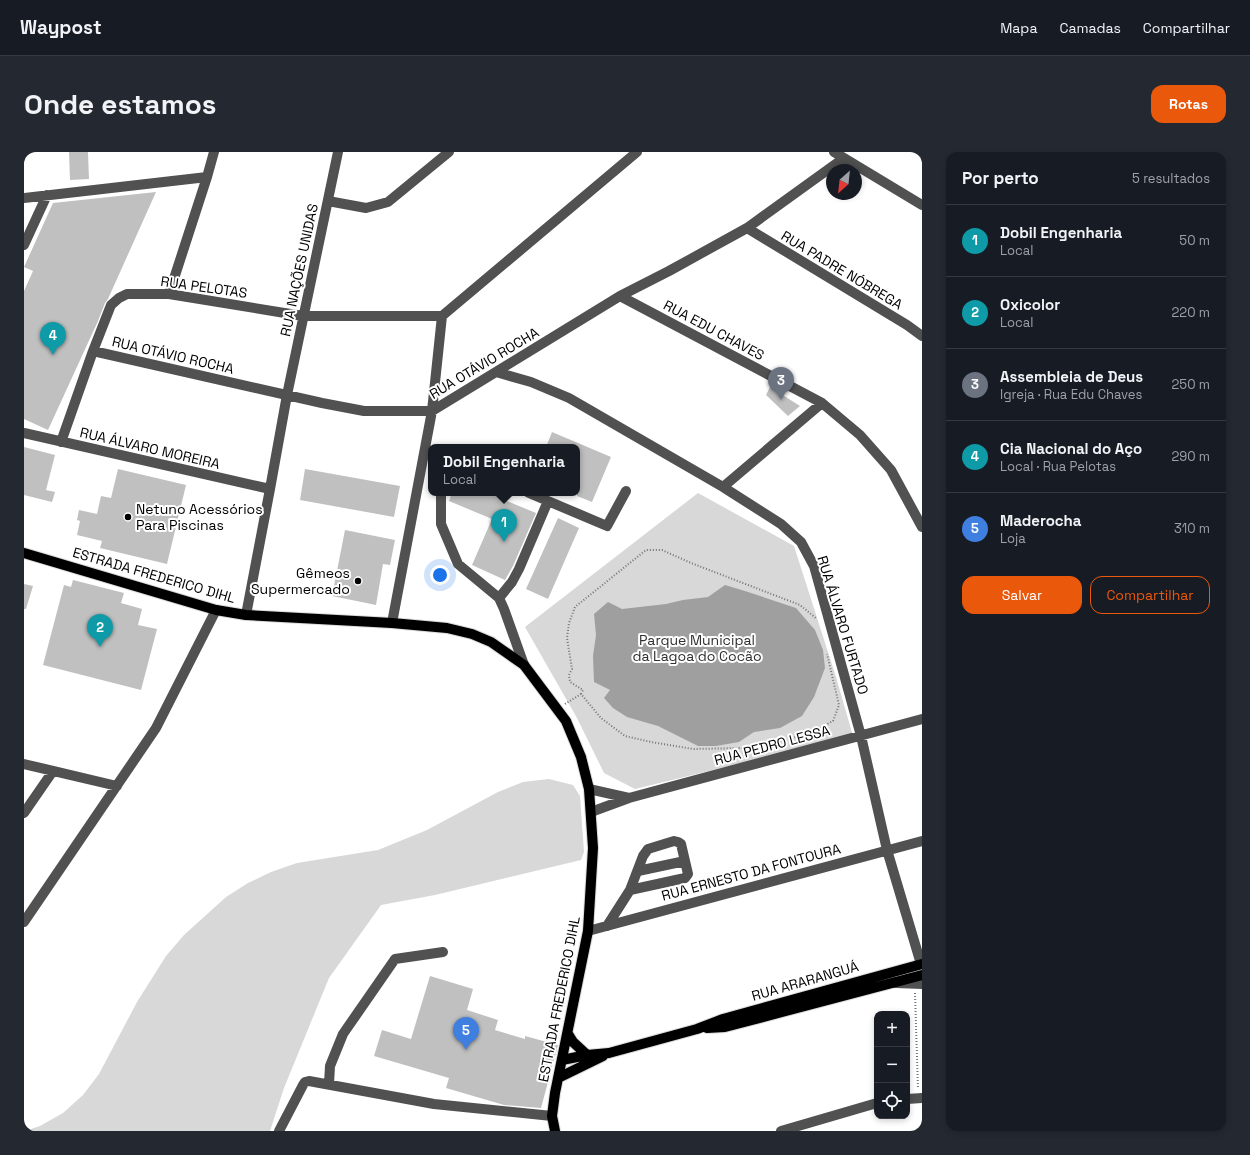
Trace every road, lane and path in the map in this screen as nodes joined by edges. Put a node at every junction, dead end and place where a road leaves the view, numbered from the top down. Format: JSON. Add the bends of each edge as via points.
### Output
{"nodes":[{"id":1,"x":214,"y":152,"type":"edge"},
{"id":2,"x":338,"y":152,"type":"edge"},
{"id":3,"x":448,"y":152,"type":"edge"},
{"id":4,"x":637,"y":152,"type":"edge"},
{"id":5,"x":834,"y":152,"type":"edge"},
{"id":6,"x":843,"y":155,"type":"edge"},
{"id":7,"x":207,"y":177,"type":"junction"},
{"id":8,"x":47,"y":195,"type":"junction"},
{"id":9,"x":24,"y":198,"type":"edge"},
{"id":10,"x":328,"y":201,"type":"junction"},
{"id":11,"x":922,"y":205,"type":"edge"},
{"id":12,"x":747,"y":228,"type":"junction"},
{"id":13,"x":24,"y":245,"type":"edge"},
{"id":14,"x":170,"y":294,"type":"junction"},
{"id":15,"x":620,"y":296,"type":"junction"},
{"id":16,"x":303,"y":316,"type":"junction"},
{"id":17,"x":442,"y":316,"type":"junction"},
{"id":18,"x":922,"y":336,"type":"edge"},
{"id":19,"x":93,"y":351,"type":"junction"},
{"id":20,"x":496,"y":372,"type":"junction"},
{"id":21,"x":287,"y":394,"type":"junction"},
{"id":22,"x":822,"y":403,"type":"junction"},
{"id":23,"x":432,"y":411,"type":"junction"},
{"id":24,"x":24,"y":433,"type":"edge"},
{"id":25,"x":61,"y":442,"type":"junction"},
{"id":26,"x":723,"y":487,"type":"junction"},
{"id":27,"x":270,"y":489,"type":"junction"},
{"id":28,"x":626,"y":491,"type":"dead end"},
{"id":29,"x":441,"y":496,"type":"edge"},
{"id":30,"x":536,"y":496,"type":"edge"},
{"id":31,"x":548,"y":501,"type":"junction"},
{"id":32,"x":922,"y":527,"type":"edge"},
{"id":33,"x":24,"y":553,"type":"edge"},
{"id":34,"x":499,"y":598,"type":"junction"},
{"id":35,"x":216,"y":610,"type":"junction"},
{"id":36,"x":246,"y":615,"type":"junction"},
{"id":37,"x":392,"y":623,"type":"junction"},
{"id":38,"x":819,"y":624,"type":"dead end"},
{"id":39,"x":826,"y":650,"type":"dead end"},
{"id":40,"x":524,"y":665,"type":"junction"},
{"id":41,"x":581,"y":694,"type":"junction"},
{"id":42,"x":557,"y":709,"type":"junction"},
{"id":43,"x":922,"y":719,"type":"edge"},
{"id":44,"x":861,"y":736,"type":"junction"},
{"id":45,"x":24,"y":764,"type":"edge"},
{"id":46,"x":53,"y":771,"type":"junction"},
{"id":47,"x":117,"y":786,"type":"junction"},
{"id":48,"x":589,"y":789,"type":"junction"},
{"id":49,"x":629,"y":798,"type":"junction"},
{"id":50,"x":591,"y":812,"type":"junction"},
{"id":51,"x":24,"y":813,"type":"edge"},
{"id":52,"x":922,"y":841,"type":"edge"},
{"id":53,"x":887,"y":850,"type":"junction"},
{"id":54,"x":685,"y":861,"type":"junction"},
{"id":55,"x":638,"y":871,"type":"junction"},
{"id":56,"x":630,"y":890,"type":"junction"},
{"id":57,"x":24,"y":922,"type":"edge"},
{"id":58,"x":607,"y":926,"type":"junction"},
{"id":59,"x":588,"y":931,"type":"junction"},
{"id":60,"x":443,"y":952,"type":"dead end"},
{"id":61,"x":922,"y":964,"type":"edge"},
{"id":62,"x":922,"y":975,"type":"edge"},
{"id":63,"x":894,"y":982,"type":"junction"},
{"id":64,"x":918,"y":984,"type":"edge"},
{"id":65,"x":697,"y":1029,"type":"junction"},
{"id":66,"x":568,"y":1034,"type":"junction"},
{"id":67,"x":609,"y":1053,"type":"junction"},
{"id":68,"x":587,"y":1055,"type":"junction"},
{"id":69,"x":562,"y":1060,"type":"junction"},
{"id":70,"x":558,"y":1078,"type":"junction"},
{"id":71,"x":329,"y":1084,"type":"junction"},
{"id":72,"x":920,"y":1098,"type":"edge"},
{"id":73,"x":910,"y":1099,"type":"edge"},
{"id":74,"x":874,"y":1104,"type":"edge"},
{"id":75,"x":552,"y":1116,"type":"junction"},
{"id":76,"x":279,"y":1131,"type":"edge"},
{"id":77,"x":555,"y":1131,"type":"edge"},
{"id":78,"x":781,"y":1131,"type":"edge"}],
"edges":[{"from":1,"to":7,"type":"street"},
{"from":2,"to":10,"type":"street","name":"RUA NAÇÕES UNIDAS"},
{"from":3,"to":10,"type":"street","via":[[388,202],[366,208]]},
{"from":4,"to":17,"type":"street"},
{"from":5,"to":6,"type":"street"},
{"from":6,"to":11,"type":"street"},
{"from":6,"to":12,"type":"street","name":"RUA OTÁVIO ROCHA"},
{"from":7,"to":8,"type":"street"},
{"from":7,"to":14,"type":"street"},
{"from":8,"to":9,"type":"street"},
{"from":8,"to":13,"type":"street"},
{"from":10,"to":16,"type":"street","name":"RUA NAÇÕES UNIDAS"},
{"from":12,"to":15,"type":"street","name":"RUA OTÁVIO ROCHA"},
{"from":12,"to":18,"type":"street","name":"RUA PADRE NÓBREGA"},
{"from":14,"to":16,"type":"street","name":"RUA PELOTAS"},
{"from":14,"to":19,"type":"street","name":"RUA PELOTAS","via":[[127,294],[119,298],[111,304]]},
{"from":15,"to":20,"type":"street","name":"RUA OTÁVIO ROCHA"},
{"from":15,"to":22,"type":"street","name":"RUA EDU CHAVES"},
{"from":16,"to":17,"type":"street","name":"RUA PELOTAS"},
{"from":16,"to":21,"type":"street","name":"RUA NAÇÕES UNIDAS"},
{"from":17,"to":23,"type":"street"},
{"from":19,"to":21,"type":"street","name":"RUA OTÁVIO ROCHA"},
{"from":19,"to":25,"type":"street","name":"RUA PELOTAS"},
{"from":20,"to":23,"type":"street","name":"RUA OTÁVIO ROCHA"},
{"from":20,"to":26,"type":"street","name":"RUA ÁLVARO FURTADO","via":[[531,382],[569,398]]},
{"from":21,"to":23,"type":"street","name":"RUA OTÁVIO ROCHA","via":[[364,411]]},
{"from":21,"to":27,"type":"street","name":"RUA NAÇÕES UNIDAS"},
{"from":22,"to":26,"type":"street"},
{"from":22,"to":32,"type":"street","name":"RUA EDU CHAVES","via":[[860,435],[891,470]]},
{"from":23,"to":37,"type":"street"},
{"from":24,"to":25,"type":"street","name":"RUA ÁLVARO MOREIRA"},
{"from":25,"to":27,"type":"street","name":"RUA ÁLVARO MOREIRA"},
{"from":26,"to":44,"type":"street","name":"RUA ÁLVARO FURTADO","via":[[781,524],[801,542],[814,566]]},
{"from":27,"to":36,"type":"street","name":"RUA NAÇÕES UNIDAS"},
{"from":28,"to":31,"type":"street","via":[[607,526]]},
{"from":29,"to":34,"type":"street","via":[[441,524],[458,564]]},
{"from":30,"to":31,"type":"street"},
{"from":31,"to":34,"type":"street","via":[[519,569]]},
{"from":33,"to":35,"type":"main road","name":"ESTRADA FREDERICO DIHL"},
{"from":34,"to":40,"type":"street"},
{"from":35,"to":36,"type":"main road","name":"ESTRADA FREDERICO DIHL"},
{"from":35,"to":47,"type":"street","via":[[156,728]]},
{"from":36,"to":37,"type":"main road","name":"ESTRADA FREDERICO DIHL"},
{"from":37,"to":40,"type":"main road","name":"ESTRADA FREDERICO DIHL","via":[[447,628],[472,634],[491,642]]},
{"from":38,"to":41,"type":"path","via":[[817,618],[800,605],[691,564],[662,550],[646,550],[575,607],[567,638],[572,669],[569,675],[570,682],[583,690]]},
{"from":39,"to":41,"type":"path","via":[[839,706],[832,721],[814,731],[784,741],[744,748],[693,749],[625,736],[601,718]]},
{"from":40,"to":42,"type":"main road","name":"ESTRADA FREDERICO DIHL"},
{"from":41,"to":42,"type":"path"},
{"from":42,"to":48,"type":"main road","name":"ESTRADA FREDERICO DIHL","via":[[566,722],[581,756]]},
{"from":43,"to":44,"type":"street","name":"RUA PEDRO LESSA"},
{"from":44,"to":49,"type":"street","name":"RUA PEDRO LESSA"},
{"from":44,"to":53,"type":"street","name":"RUA ÁLVARO FURTADO"},
{"from":45,"to":46,"type":"street"},
{"from":46,"to":47,"type":"street"},
{"from":46,"to":51,"type":"street"},
{"from":47,"to":57,"type":"street"},
{"from":48,"to":49,"type":"street","name":"RUA PEDRO LESSA"},
{"from":48,"to":50,"type":"main road","name":"ESTRADA FREDERICO DIHL"},
{"from":49,"to":50,"type":"street","name":"RUA PEDRO LESSA"},
{"from":50,"to":59,"type":"main road","name":"ESTRADA FREDERICO DIHL","via":[[593,848]]},
{"from":52,"to":53,"type":"street","name":"RUA ERNESTO DA FONTOURA"},
{"from":53,"to":58,"type":"street","name":"RUA ERNESTO DA FONTOURA"},
{"from":53,"to":61,"type":"street","name":"RUA ÁLVARO FURTADO"},
{"from":54,"to":55,"type":"street"},
{"from":54,"to":55,"type":"street","via":[[681,844],[674,841],[648,849]]},
{"from":54,"to":56,"type":"street","via":[[688,874],[685,878]]},
{"from":55,"to":56,"type":"street"},
{"from":56,"to":58,"type":"street"},
{"from":58,"to":59,"type":"street","name":"RUA ERNESTO DA FONTOURA"},
{"from":59,"to":66,"type":"main road","name":"ESTRADA FREDERICO DIHL"},
{"from":60,"to":71,"type":"street","via":[[395,959],[343,1034],[330,1066]]},
{"from":61,"to":65,"type":"main road","name":"RUA ARARANGUÁ","via":[[723,1019]]},
{"from":62,"to":63,"type":"main road","name":"RUA ARARANGUÁ"},
{"from":63,"to":64,"type":"street"},
{"from":63,"to":65,"type":"main road","name":"RUA ARARANGUÁ","via":[[725,1027]]},
{"from":64,"to":72,"type":"path"},
{"from":65,"to":67,"type":"main road","name":"RUA ARARANGUÁ"},
{"from":66,"to":68,"type":"main road"},
{"from":66,"to":69,"type":"main road","name":"ESTRADA FREDERICO DIHL"},
{"from":67,"to":68,"type":"main road","name":"RUA ARARANGUÁ"},
{"from":67,"to":70,"type":"main road","name":"RUA ARARANGUÁ"},
{"from":68,"to":69,"type":"main road","name":"RUA ARARANGUÁ"},
{"from":69,"to":70,"type":"main road","name":"ESTRADA FREDERICO DIHL"},
{"from":70,"to":75,"type":"main road","name":"ESTRADA FREDERICO DIHL"},
{"from":71,"to":75,"type":"street","via":[[434,1104]]},
{"from":71,"to":76,"type":"street","via":[[305,1082]]},
{"from":72,"to":73,"type":"street"},
{"from":74,"to":78,"type":"street"},
{"from":75,"to":77,"type":"main road","name":"ESTRADA FREDERICO DIHL"}]}
